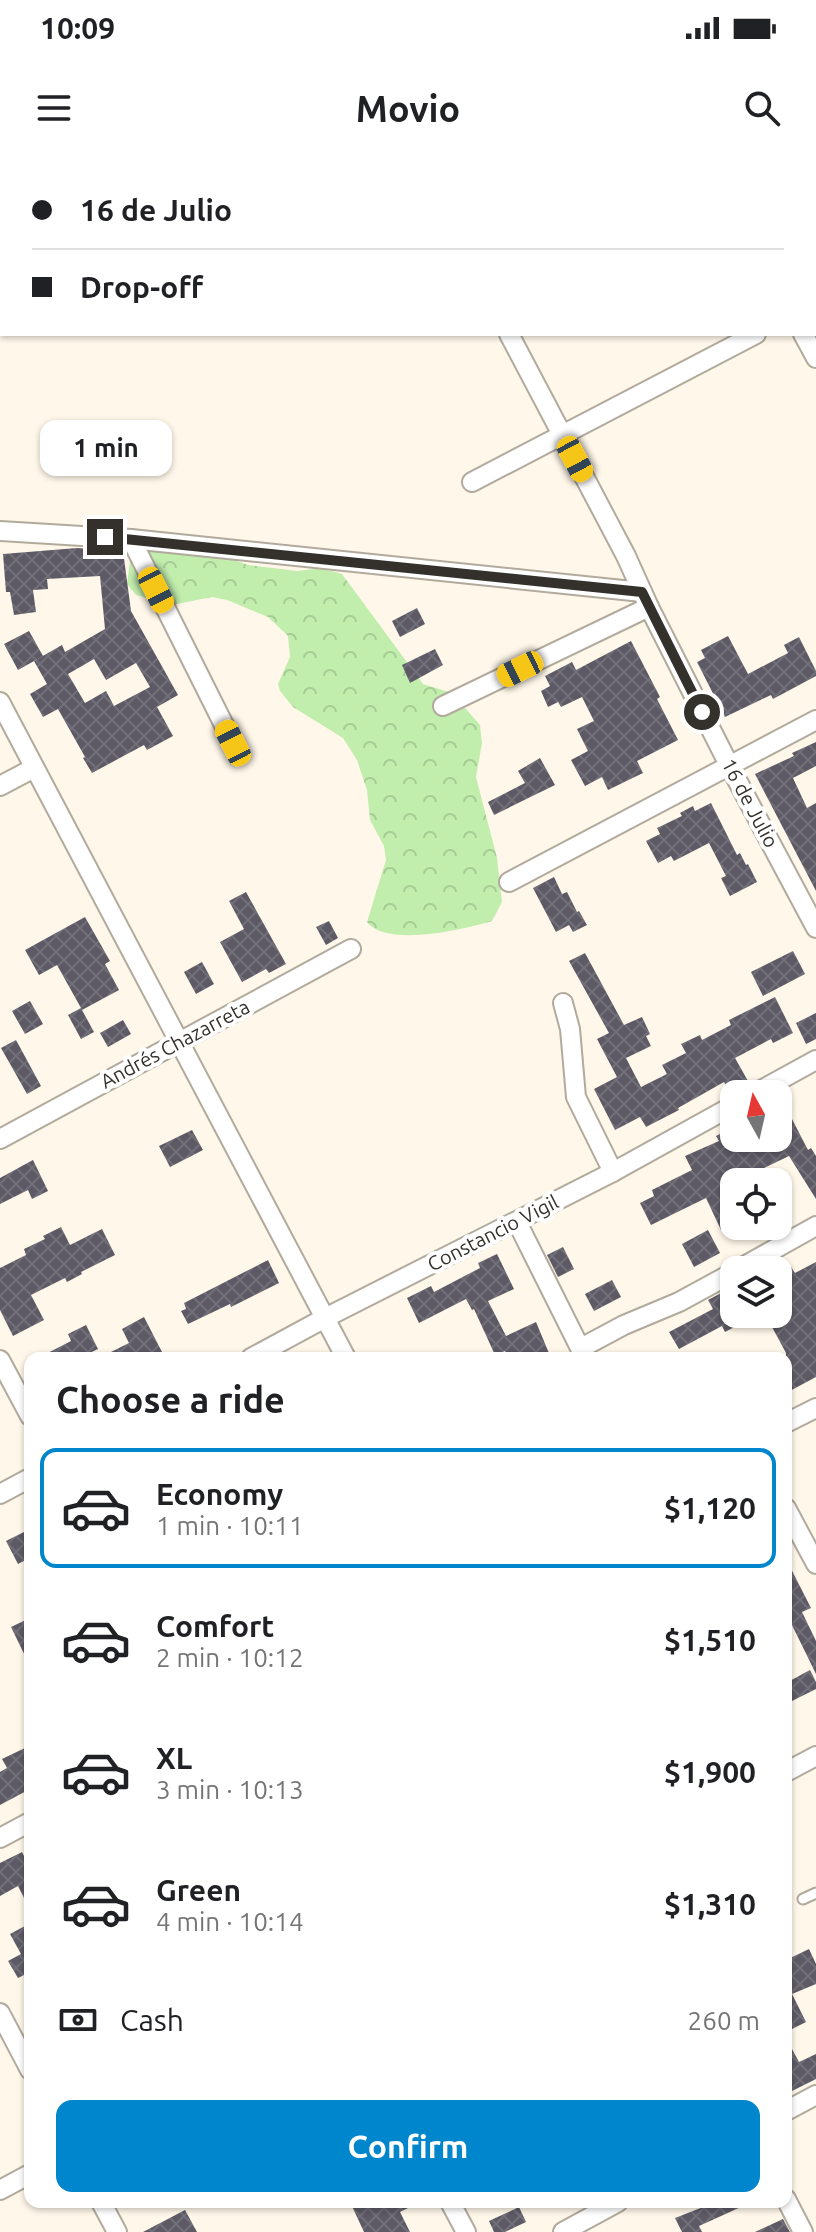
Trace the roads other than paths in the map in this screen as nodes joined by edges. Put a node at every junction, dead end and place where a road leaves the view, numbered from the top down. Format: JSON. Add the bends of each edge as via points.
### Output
{"nodes":[{"id":1,"x":510,"y":336,"type":"edge"},
{"id":2,"x":752,"y":336,"type":"edge"},
{"id":3,"x":804,"y":336,"type":"edge"},
{"id":4,"x":816,"y":358,"type":"edge"},
{"id":5,"x":562,"y":435,"type":"junction"},
{"id":6,"x":472,"y":482,"type":"dead end"},
{"id":7,"x":0,"y":531,"type":"edge"},
{"id":8,"x":131,"y":539,"type":"junction"},
{"id":9,"x":645,"y":599,"type":"junction"},
{"id":10,"x":0,"y":702,"type":"edge"},
{"id":11,"x":443,"y":706,"type":"dead end"},
{"id":12,"x":816,"y":720,"type":"edge"},
{"id":13,"x":233,"y":743,"type":"dead end"},
{"id":14,"x":729,"y":765,"type":"junction"},
{"id":15,"x":34,"y":768,"type":"junction"},
{"id":16,"x":0,"y":786,"type":"edge"},
{"id":17,"x":509,"y":882,"type":"dead end"},
{"id":18,"x":816,"y":928,"type":"edge"},
{"id":19,"x":351,"y":949,"type":"dead end"},
{"id":20,"x":563,"y":1003,"type":"dead end"},
{"id":21,"x":178,"y":1042,"type":"junction"},
{"id":22,"x":816,"y":1060,"type":"edge"},
{"id":23,"x":780,"y":1080,"type":"edge"},
{"id":24,"x":720,"y":1113,"type":"edge"},
{"id":25,"x":0,"y":1139,"type":"edge"},
{"id":26,"x":613,"y":1172,"type":"junction"},
{"id":27,"x":517,"y":1222,"type":"junction"},
{"id":28,"x":816,"y":1226,"type":"edge"},
{"id":29,"x":762,"y":1256,"type":"edge"},
{"id":30,"x":720,"y":1279,"type":"edge"},
{"id":31,"x":325,"y":1318,"type":"junction"},
{"id":32,"x":262,"y":1352,"type":"edge"},
{"id":33,"x":343,"y":1352,"type":"edge"},
{"id":34,"x":582,"y":1352,"type":"edge"},
{"id":35,"x":584,"y":1352,"type":"edge"},
{"id":36,"x":0,"y":1360,"type":"edge"},
{"id":37,"x":24,"y":1405,"type":"edge"},
{"id":38,"x":816,"y":1408,"type":"edge"},
{"id":39,"x":792,"y":1420,"type":"edge"},
{"id":40,"x":24,"y":1481,"type":"edge"},
{"id":41,"x":0,"y":1494,"type":"edge"},
{"id":42,"x":792,"y":1519,"type":"edge"},
{"id":43,"x":816,"y":1564,"type":"edge"},
{"id":44,"x":816,"y":1756,"type":"edge"},
{"id":45,"x":792,"y":1769,"type":"edge"},
{"id":46,"x":24,"y":1825,"type":"edge"},
{"id":47,"x":0,"y":1838,"type":"edge"},
{"id":48,"x":816,"y":1893,"type":"edge"},
{"id":49,"x":803,"y":1899,"type":"dead end"},
{"id":50,"x":0,"y":2013,"type":"edge"},
{"id":51,"x":24,"y":2059,"type":"edge"},
{"id":52,"x":816,"y":2095,"type":"edge"},
{"id":53,"x":792,"y":2108,"type":"edge"},
{"id":54,"x":24,"y":2177,"type":"edge"},
{"id":55,"x":0,"y":2190,"type":"edge"},
{"id":56,"x":104,"y":2208,"type":"edge"},
{"id":57,"x":453,"y":2208,"type":"edge"},
{"id":58,"x":607,"y":2208,"type":"edge"},
{"id":59,"x":791,"y":2208,"type":"edge"},
{"id":60,"x":117,"y":2232,"type":"edge"},
{"id":61,"x":466,"y":2232,"type":"edge"},
{"id":62,"x":563,"y":2232,"type":"edge"},
{"id":63,"x":803,"y":2232,"type":"edge"}],
"edges":[{"from":1,"to":5,"type":"street","name":"16 de Julio"},
{"from":2,"to":5,"type":"street"},
{"from":3,"to":4,"type":"street"},
{"from":5,"to":6,"type":"street"},
{"from":5,"to":9,"type":"street","name":"16 de Julio"},
{"from":7,"to":8,"type":"street"},
{"from":8,"to":9,"type":"street"},
{"from":8,"to":13,"type":"street"},
{"from":9,"to":11,"type":"street"},
{"from":9,"to":14,"type":"street","name":"16 de Julio"},
{"from":10,"to":15,"type":"street"},
{"from":12,"to":14,"type":"street"},
{"from":14,"to":17,"type":"street"},
{"from":14,"to":18,"type":"street","name":"16 de Julio"},
{"from":15,"to":16,"type":"street"},
{"from":15,"to":21,"type":"street"},
{"from":19,"to":21,"type":"street","name":"Andrés Chazarreta"},
{"from":20,"to":26,"type":"street","via":[[576,1097]]},
{"from":21,"to":25,"type":"street","name":"Andrés Chazarreta"},
{"from":21,"to":31,"type":"street"},
{"from":22,"to":23,"type":"street"},
{"from":24,"to":26,"type":"street","name":"Constancio Vigil"},
{"from":26,"to":27,"type":"street","name":"Constancio Vigil"},
{"from":27,"to":31,"type":"street","name":"Constancio Vigil"},
{"from":27,"to":34,"type":"street"},
{"from":28,"to":29,"type":"street"},
{"from":30,"to":35,"type":"street","via":[[624,1325]]},
{"from":31,"to":32,"type":"street","name":"Constancio Vigil"},
{"from":31,"to":33,"type":"street"},
{"from":36,"to":37,"type":"street"},
{"from":38,"to":39,"type":"street"},
{"from":40,"to":41,"type":"street"},
{"from":42,"to":43,"type":"street"},
{"from":44,"to":45,"type":"street"},
{"from":46,"to":47,"type":"street"},
{"from":48,"to":49,"type":"lane"},
{"from":50,"to":51,"type":"street"},
{"from":52,"to":53,"type":"street"},
{"from":54,"to":55,"type":"street"},
{"from":56,"to":60,"type":"street"},
{"from":57,"to":61,"type":"street"},
{"from":58,"to":62,"type":"street"},
{"from":59,"to":63,"type":"street"}]}
